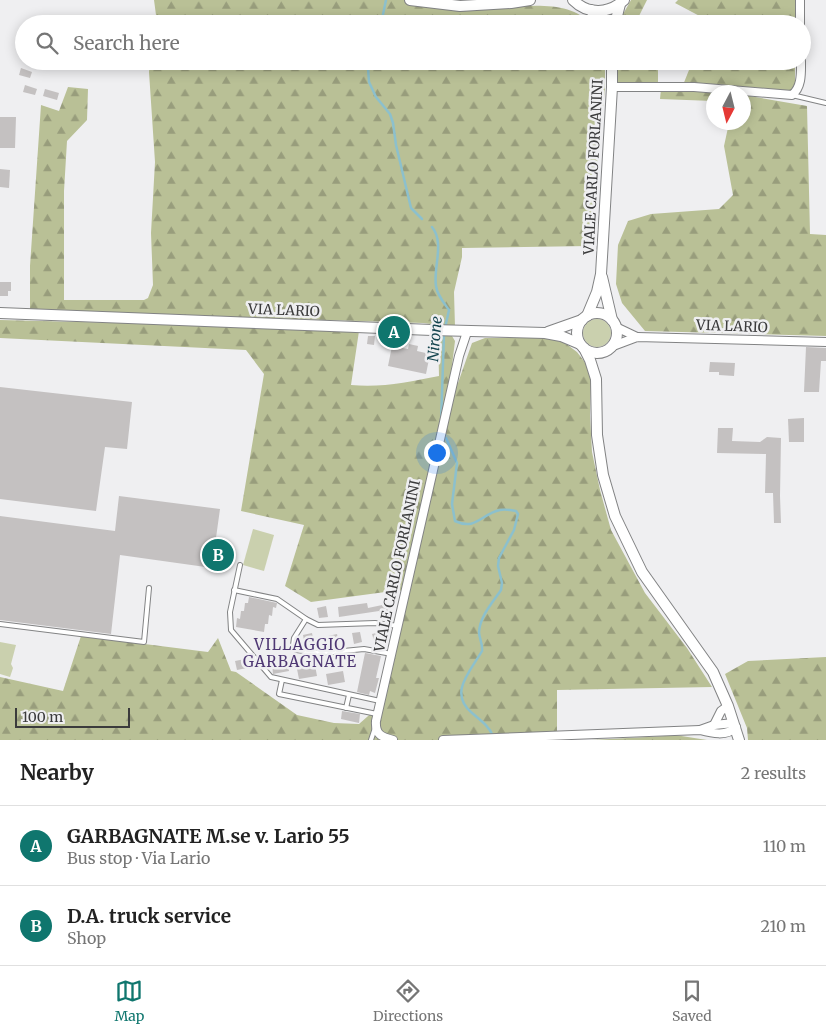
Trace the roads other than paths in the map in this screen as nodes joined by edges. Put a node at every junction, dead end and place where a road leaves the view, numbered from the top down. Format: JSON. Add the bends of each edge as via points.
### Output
{"nodes":[{"id":1,"x":410,"y":0,"type":"edge"},
{"id":2,"x":530,"y":0,"type":"edge"},
{"id":3,"x":800,"y":0,"type":"edge"},
{"id":4,"x":570,"y":1,"type":"edge"},
{"id":5,"x":497,"y":2,"type":"edge"},
{"id":6,"x":622,"y":2,"type":"edge"},
{"id":7,"x":591,"y":10,"type":"junction"},
{"id":8,"x":594,"y":15,"type":"edge"},
{"id":9,"x":618,"y":15,"type":"edge"},
{"id":10,"x":800,"y":15,"type":"edge"},
{"id":11,"x":612,"y":70,"type":"edge"},
{"id":12,"x":800,"y":70,"type":"edge"},
{"id":13,"x":612,"y":87,"type":"junction"},
{"id":14,"x":792,"y":95,"type":"junction"},
{"id":15,"x":826,"y":103,"type":"edge"},
{"id":16,"x":601,"y":274,"type":"junction"},
{"id":17,"x":0,"y":314,"type":"edge"},
{"id":18,"x":585,"y":318,"type":"junction"},
{"id":19,"x":614,"y":323,"type":"junction"},
{"id":20,"x":467,"y":332,"type":"junction"},
{"id":21,"x":545,"y":333,"type":"junction"},
{"id":22,"x":637,"y":336,"type":"junction"},
{"id":23,"x":826,"y":342,"type":"edge"},
{"id":24,"x":582,"y":346,"type":"junction"},
{"id":25,"x":610,"y":348,"type":"junction"},
{"id":26,"x":596,"y":379,"type":"junction"},
{"id":27,"x":240,"y":565,"type":"dead end"},
{"id":28,"x":150,"y":588,"type":"dead end"},
{"id":29,"x":234,"y":590,"type":"junction"},
{"id":30,"x":306,"y":619,"type":"junction"},
{"id":31,"x":0,"y":624,"type":"edge"},
{"id":32,"x":399,"y":626,"type":"junction"},
{"id":33,"x":392,"y":654,"type":"junction"},
{"id":34,"x":282,"y":680,"type":"junction"},
{"id":35,"x":349,"y":694,"type":"junction"},
{"id":36,"x":380,"y":701,"type":"junction"},
{"id":37,"x":728,"y":706,"type":"junction"},
{"id":38,"x":346,"y":708,"type":"junction"},
{"id":39,"x":377,"y":714,"type":"junction"},
{"id":40,"x":376,"y":725,"type":"junction"},
{"id":41,"x":714,"y":725,"type":"junction"},
{"id":42,"x":735,"y":725,"type":"junction"},
{"id":43,"x":704,"y":731,"type":"junction"},
{"id":44,"x":372,"y":739,"type":"edge"},
{"id":45,"x":393,"y":740,"type":"edge"},
{"id":46,"x":442,"y":740,"type":"edge"},
{"id":47,"x":717,"y":740,"type":"edge"},
{"id":48,"x":739,"y":740,"type":"edge"}],
"edges":[{"from":1,"to":5,"type":"street","via":[[460,6]]},
{"from":2,"to":5,"type":"street"},
{"from":3,"to":10,"type":"street"},
{"from":4,"to":7,"type":"street"},
{"from":6,"to":7,"type":"street","via":[[603,11]]},
{"from":6,"to":9,"type":"street"},
{"from":7,"to":8,"type":"street"},
{"from":11,"to":13,"type":"street","name":"VIALE CARLO FORLANINI"},
{"from":12,"to":14,"type":"street","via":[[799,86]]},
{"from":13,"to":14,"type":"street","via":[[694,87]]},
{"from":13,"to":16,"type":"street","name":"VIALE CARLO FORLANINI"},
{"from":14,"to":15,"type":"lane"},
{"from":16,"to":18,"type":"street","name":"VIALE CARLO FORLANINI"},
{"from":16,"to":19,"type":"street","name":"VIALE CARLO FORLANINI"},
{"from":17,"to":20,"type":"street","name":"VIA LARIO"},
{"from":18,"to":19,"type":"street","via":[[598,313],[608,316]]},
{"from":18,"to":21,"type":"street","name":"VIA LARIO"},
{"from":18,"to":24,"type":"street","via":[[579,324],[577,334]]},
{"from":19,"to":22,"type":"street","name":"VIA LARIO"},
{"from":19,"to":25,"type":"street","via":[[617,334]]},
{"from":20,"to":21,"type":"street","name":"VIA LARIO"},
{"from":20,"to":32,"type":"street","name":"VIALE CARLO FORLANINI","via":[[452,385]]},
{"from":21,"to":24,"type":"street","name":"VIA LARIO"},
{"from":22,"to":23,"type":"street","name":"VIA LARIO"},
{"from":22,"to":25,"type":"street","name":"VIA LARIO"},
{"from":24,"to":25,"type":"street","via":[[595,353]]},
{"from":24,"to":26,"type":"street"},
{"from":25,"to":26,"type":"street"},
{"from":26,"to":37,"type":"street","via":[[603,475],[615,516],[642,572],[713,672]]},
{"from":27,"to":29,"type":"lane"},
{"from":28,"to":31,"type":"lane","via":[[144,642]]},
{"from":29,"to":30,"type":"lane","via":[[277,599]]},
{"from":29,"to":34,"type":"lane","via":[[231,630],[271,678]]},
{"from":30,"to":32,"type":"lane","via":[[321,625],[375,623]]},
{"from":30,"to":33,"type":"lane","via":[[294,638],[296,650],[323,653],[364,649]]},
{"from":32,"to":33,"type":"street","name":"VIALE CARLO FORLANINI"},
{"from":33,"to":36,"type":"street","name":"VIALE CARLO FORLANINI"},
{"from":34,"to":35,"type":"lane"},
{"from":34,"to":38,"type":"lane","via":[[279,694]]},
{"from":35,"to":36,"type":"lane"},
{"from":35,"to":38,"type":"lane"},
{"from":36,"to":39,"type":"street","name":"VIALE CARLO FORLANINI"},
{"from":37,"to":41,"type":"street"},
{"from":37,"to":42,"type":"street"},
{"from":38,"to":39,"type":"lane"},
{"from":39,"to":40,"type":"street","name":"VIALE CARLO FORLANINI"},
{"from":40,"to":44,"type":"lane"},
{"from":40,"to":45,"type":"street","via":[[381,736]]},
{"from":41,"to":42,"type":"street"},
{"from":41,"to":43,"type":"street"},
{"from":42,"to":43,"type":"street","via":[[726,733]]},
{"from":42,"to":48,"type":"street"},
{"from":43,"to":46,"type":"street"},
{"from":43,"to":47,"type":"street"}]}
